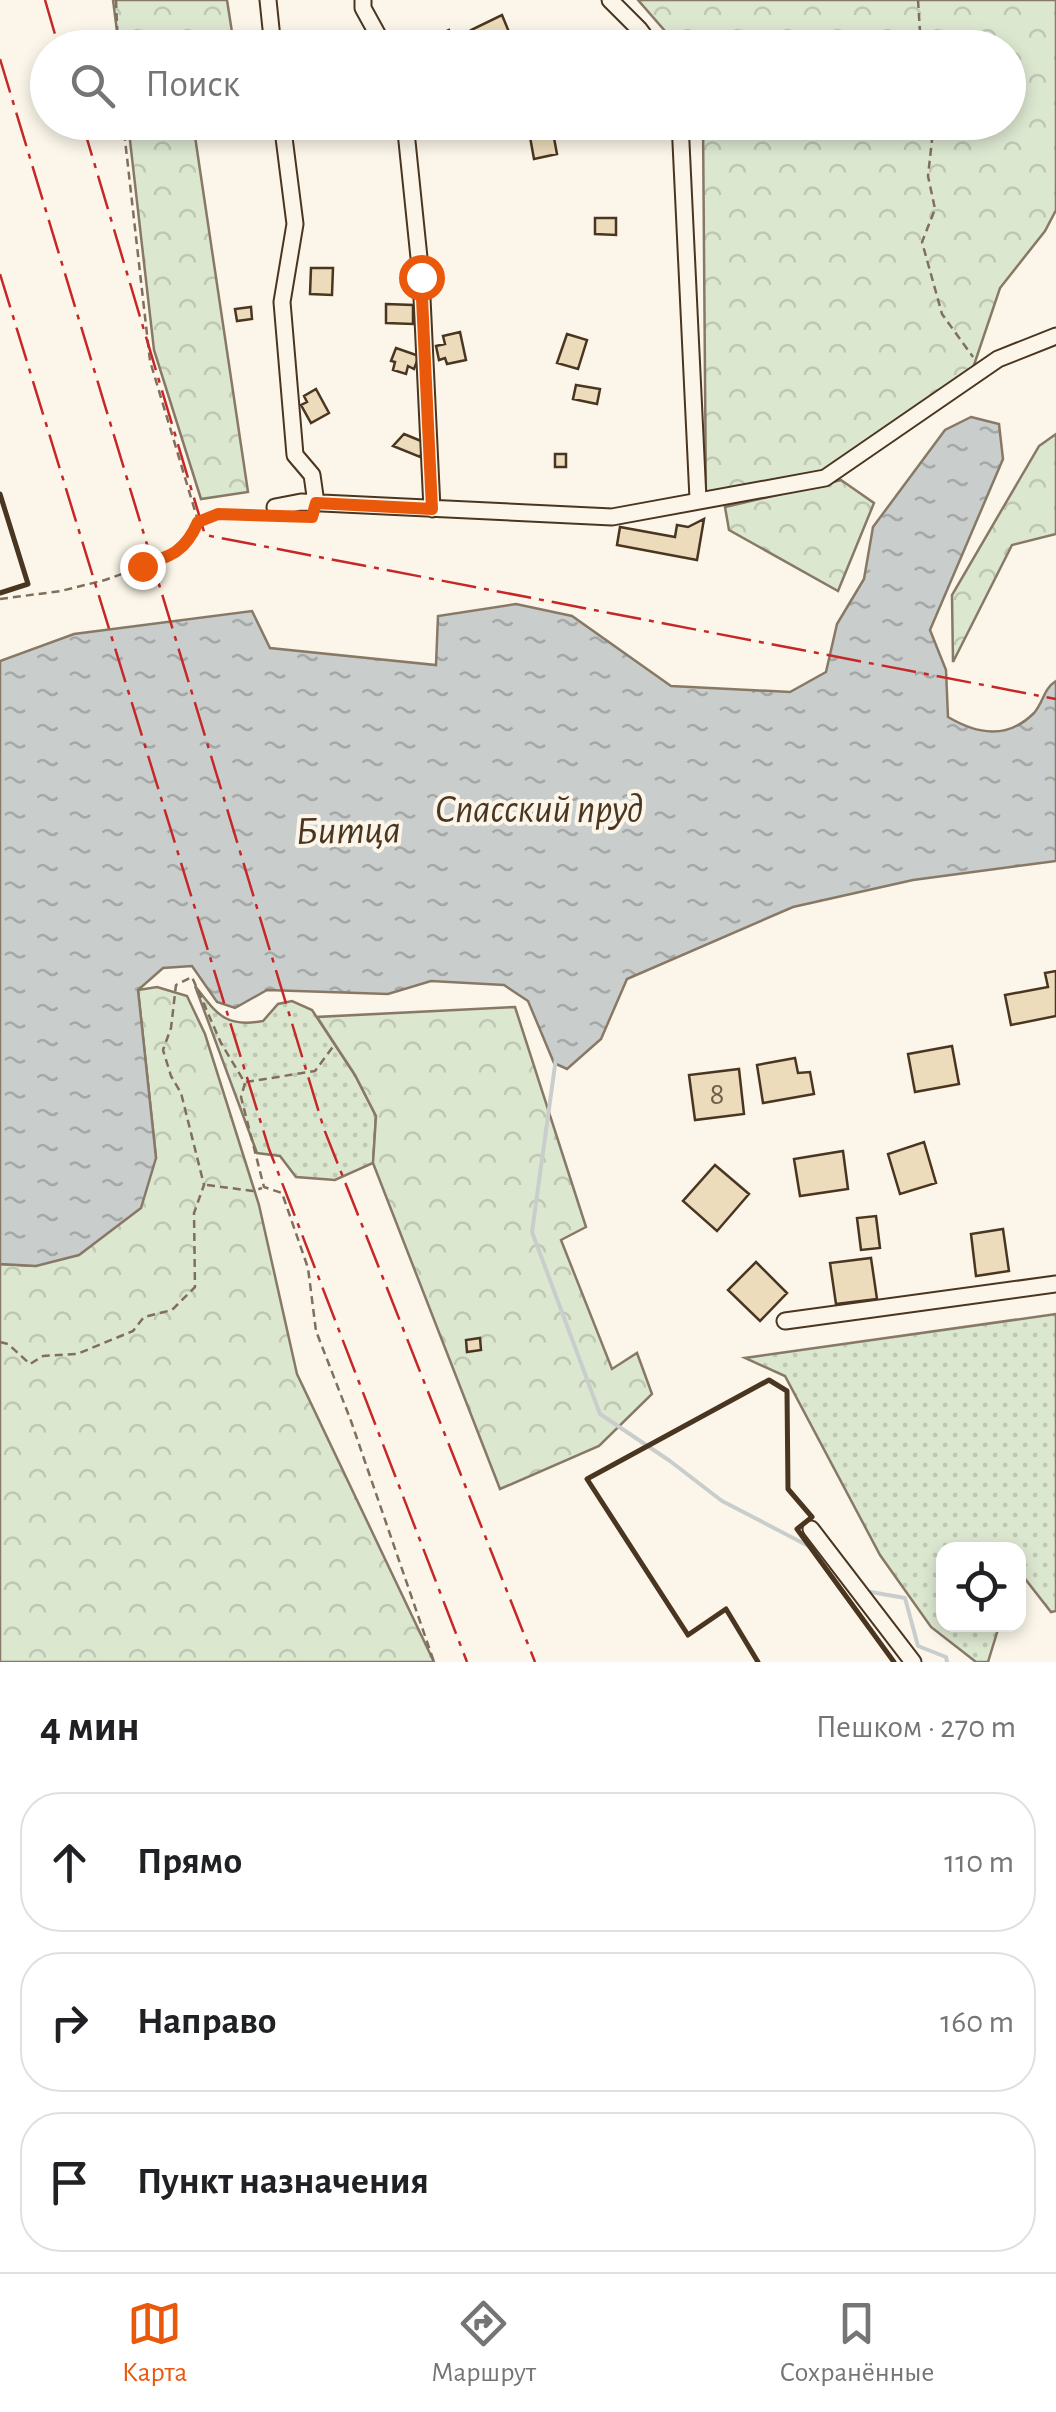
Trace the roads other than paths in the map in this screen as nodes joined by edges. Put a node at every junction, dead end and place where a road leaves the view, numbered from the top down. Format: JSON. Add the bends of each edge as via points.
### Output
{"nodes":[{"id":1,"x":268,"y":0,"type":"edge"},
{"id":2,"x":363,"y":0,"type":"edge"},
{"id":3,"x":610,"y":0,"type":"edge"},
{"id":4,"x":271,"y":30,"type":"edge"},
{"id":5,"x":375,"y":30,"type":"edge"},
{"id":6,"x":641,"y":30,"type":"edge"},
{"id":7,"x":284,"y":140,"type":"edge"},
{"id":8,"x":407,"y":140,"type":"edge"},
{"id":9,"x":681,"y":140,"type":"edge"},
{"id":10,"x":1056,"y":336,"type":"edge"},
{"id":11,"x":698,"y":499,"type":"junction"},
{"id":12,"x":316,"y":503,"type":"junction"},
{"id":13,"x":432,"y":509,"type":"junction"},
{"id":14,"x":270,"y":510,"type":"road end"},
{"id":15,"x":1056,"y":1284,"type":"edge"},
{"id":16,"x":785,"y":1322,"type":"dead end"},
{"id":17,"x":811,"y":1529,"type":"dead end"},
{"id":18,"x":913,"y":1662,"type":"edge"}],
"edges":[{"from":1,"to":4,"type":"street"},
{"from":2,"to":5,"type":"street"},
{"from":3,"to":6,"type":"street"},
{"from":7,"to":12,"type":"street","via":[[295,224],[282,302],[295,455],[312,475]]},
{"from":8,"to":13,"type":"street"},
{"from":9,"to":11,"type":"street"},
{"from":10,"to":11,"type":"street","via":[[998,359],[825,478]]},
{"from":11,"to":13,"type":"street","via":[[612,517]]},
{"from":12,"to":13,"type":"street"},
{"from":12,"to":14,"type":"street"},
{"from":15,"to":16,"type":"street"},
{"from":17,"to":18,"type":"street"}]}
